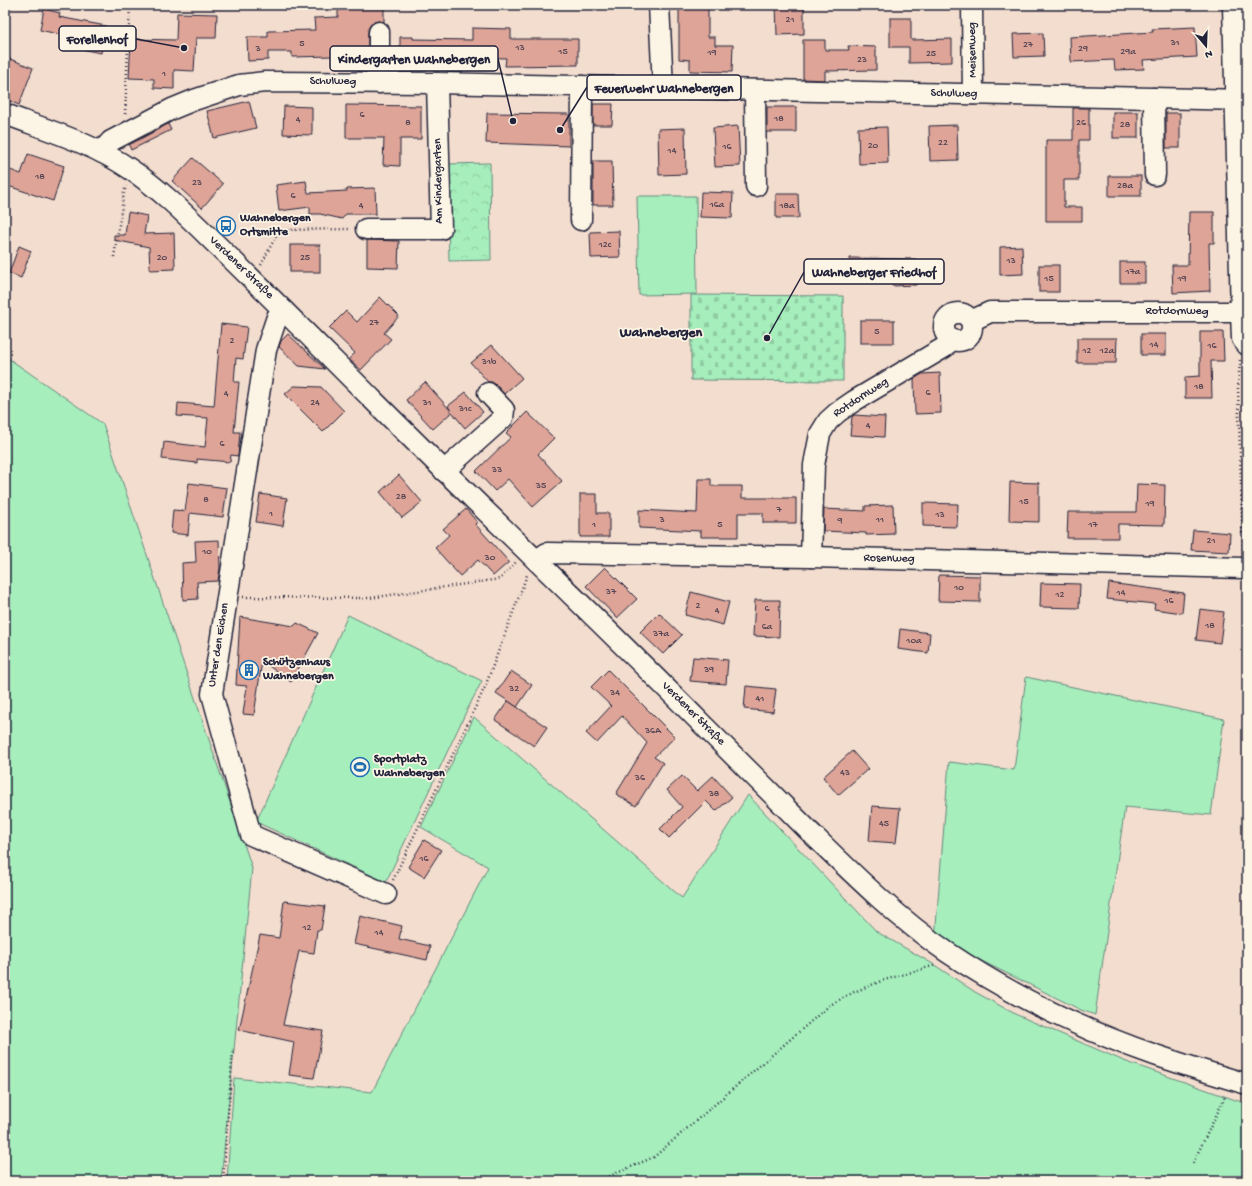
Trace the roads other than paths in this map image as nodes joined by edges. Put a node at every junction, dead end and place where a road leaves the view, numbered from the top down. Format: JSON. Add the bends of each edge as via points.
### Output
{"nodes":[{"id":1,"x":658,"y":5,"type":"edge"},
{"id":2,"x":972,"y":5,"type":"edge"},
{"id":3,"x":1233,"y":5,"type":"edge"},
{"id":4,"x":379,"y":32,"type":"dead end"},
{"id":5,"x":379,"y":82,"type":"junction"},
{"id":6,"x":437,"y":83,"type":"junction"},
{"id":7,"x":582,"y":86,"type":"junction"},
{"id":8,"x":663,"y":88,"type":"junction"},
{"id":9,"x":755,"y":90,"type":"junction"},
{"id":10,"x":973,"y":94,"type":"junction"},
{"id":11,"x":1154,"y":98,"type":"junction"},
{"id":12,"x":1242,"y":100,"type":"edge"},
{"id":13,"x":5,"y":114,"type":"edge"},
{"id":14,"x":101,"y":152,"type":"junction"},
{"id":15,"x":1155,"y":175,"type":"dead end"},
{"id":16,"x":756,"y":186,"type":"dead end"},
{"id":17,"x":581,"y":220,"type":"dead end"},
{"id":18,"x":366,"y":229,"type":"road end"},
{"id":19,"x":284,"y":311,"type":"junction"},
{"id":20,"x":1241,"y":312,"type":"junction"},
{"id":21,"x":1245,"y":351,"type":"edge"},
{"id":22,"x":488,"y":393,"type":"dead end"},
{"id":23,"x":444,"y":471,"type":"junction"},
{"id":24,"x":811,"y":557,"type":"junction"},
{"id":25,"x":537,"y":560,"type":"junction"},
{"id":26,"x":1243,"y":568,"type":"road end"},
{"id":27,"x":386,"y":894,"type":"road end"},
{"id":28,"x":1239,"y":1082,"type":"edge"}],
"edges":[{"from":1,"to":8,"type":"street"},
{"from":2,"to":10,"type":"street","name":"Meisenweg"},
{"from":3,"to":12,"type":"street"},
{"from":4,"to":5,"type":"street"},
{"from":5,"to":6,"type":"street","name":"Schulweg"},
{"from":5,"to":14,"type":"street","name":"Schulweg","via":[[265,82],[239,85],[179,106],[111,141]]},
{"from":6,"to":7,"type":"street","name":"Schulweg"},
{"from":6,"to":18,"type":"street","name":"Am Kindergarten","via":[[441,229]]},
{"from":7,"to":8,"type":"street","name":"Schulweg"},
{"from":7,"to":17,"type":"street"},
{"from":8,"to":9,"type":"street","name":"Schulweg"},
{"from":9,"to":10,"type":"street","name":"Schulweg"},
{"from":9,"to":16,"type":"street"},
{"from":10,"to":11,"type":"street","name":"Schulweg"},
{"from":11,"to":12,"type":"street","name":"Schulweg"},
{"from":11,"to":15,"type":"street"},
{"from":12,"to":20,"type":"street"},
{"from":13,"to":14,"type":"street","name":"Verdener Straße"},
{"from":14,"to":19,"type":"street","name":"Verdener Straße","via":[[128,168],[176,205]]},
{"from":19,"to":23,"type":"street","name":"Verdener Straße"},
{"from":19,"to":27,"type":"street","name":"Unter den Eichen","via":[[277,317],[266,350],[212,694],[251,834]]},
{"from":20,"to":21,"type":"street"},
{"from":20,"to":24,"type":"street","name":"Rotdornweg","via":[[990,312],[971,321],[968,316],[962,314],[951,315],[944,324],[950,339],[945,347],[838,412],[828,421],[820,434],[814,465]]},
{"from":22,"to":23,"type":"street","via":[[504,410],[503,418]]},
{"from":23,"to":25,"type":"street","name":"Verdener Straße"},
{"from":24,"to":25,"type":"street","name":"Rosenweg","via":[[547,553]]},
{"from":24,"to":26,"type":"street","name":"Rosenweg"},
{"from":25,"to":28,"type":"street","name":"Verdener Straße","via":[[854,876],[906,921],[942,958],[1080,1025],[1153,1054]]}]}
